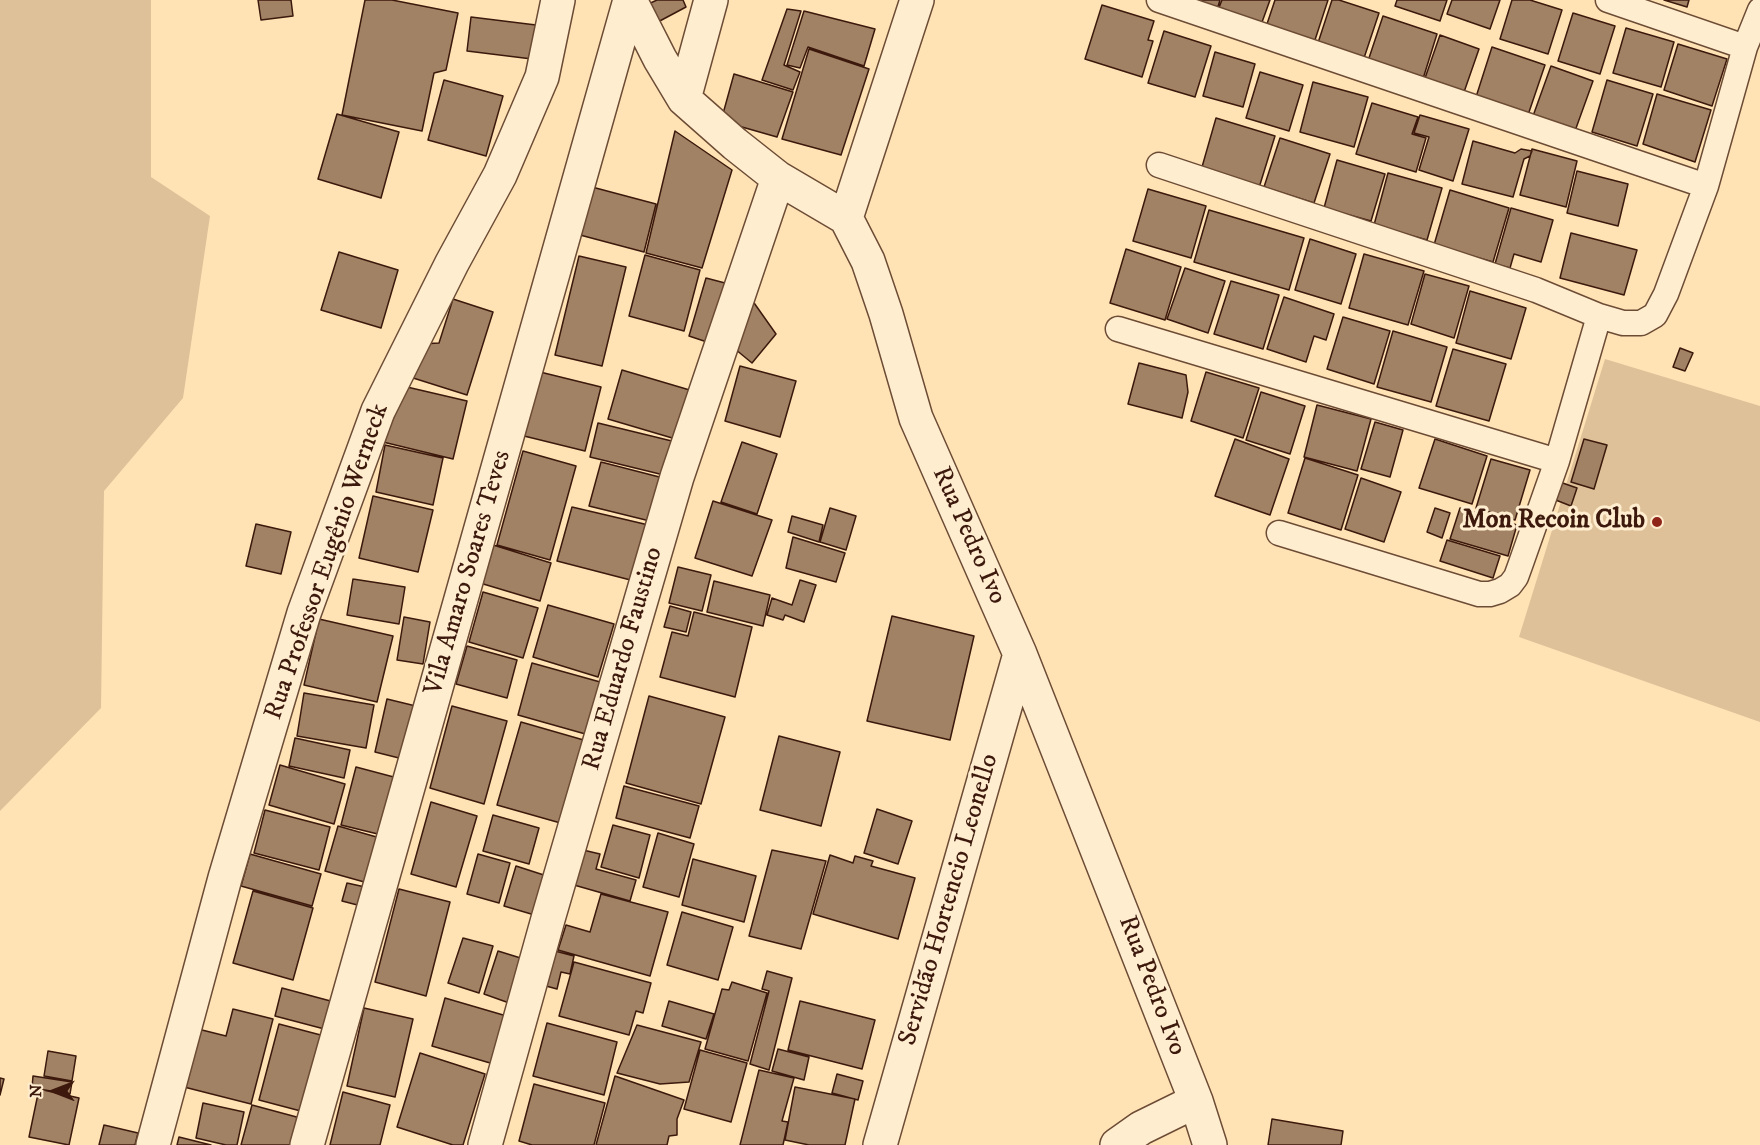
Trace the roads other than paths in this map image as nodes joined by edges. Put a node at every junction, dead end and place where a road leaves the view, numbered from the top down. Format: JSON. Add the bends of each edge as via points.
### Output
{"nodes":[{"id":1,"x":558,"y":0,"type":"edge"},
{"id":2,"x":630,"y":0,"type":"edge"},
{"id":3,"x":711,"y":0,"type":"edge"},
{"id":4,"x":917,"y":0,"type":"edge"},
{"id":5,"x":1159,"y":0,"type":"edge"},
{"id":6,"x":1608,"y":0,"type":"edge"},
{"id":7,"x":1760,"y":10,"type":"edge"},
{"id":8,"x":1744,"y":47,"type":"junction"},
{"id":9,"x":684,"y":99,"type":"junction"},
{"id":10,"x":1159,"y":165,"type":"dead end"},
{"id":11,"x":778,"y":178,"type":"junction"},
{"id":12,"x":1706,"y":186,"type":"junction"},
{"id":13,"x":846,"y":218,"type":"junction"},
{"id":14,"x":1599,"y":316,"type":"junction"},
{"id":15,"x":1118,"y":329,"type":"dead end"},
{"id":16,"x":1557,"y":461,"type":"junction"},
{"id":17,"x":1279,"y":533,"type":"dead end"},
{"id":18,"x":1020,"y":654,"type":"junction"},
{"id":19,"x":1196,"y":1101,"type":"junction"},
{"id":20,"x":153,"y":1145,"type":"edge"},
{"id":21,"x":307,"y":1145,"type":"edge"},
{"id":22,"x":485,"y":1145,"type":"edge"},
{"id":23,"x":880,"y":1145,"type":"edge"},
{"id":24,"x":1117,"y":1145,"type":"edge"},
{"id":25,"x":1210,"y":1145,"type":"edge"}],
"edges":[{"from":1,"to":20,"type":"street","name":"Rua Professor Eugênio Werneck","via":[[542,76],[500,176],[378,411],[304,613],[225,878]]},
{"from":2,"to":9,"type":"street"},
{"from":2,"to":21,"type":"street","name":"Vila Amaro Soares Teves"},
{"from":3,"to":9,"type":"street"},
{"from":4,"to":13,"type":"street"},
{"from":5,"to":12,"type":"lane"},
{"from":6,"to":8,"type":"lane"},
{"from":7,"to":8,"type":"lane"},
{"from":8,"to":12,"type":"lane"},
{"from":9,"to":11,"type":"street"},
{"from":10,"to":14,"type":"lane","via":[[1536,290]]},
{"from":11,"to":13,"type":"street"},
{"from":11,"to":22,"type":"street","name":"Rua Eduardo Faustino","via":[[677,477]]},
{"from":12,"to":14,"type":"lane","via":[[1655,315],[1641,323]]},
{"from":13,"to":18,"type":"street","name":"Rua Pedro Ivo","via":[[868,261],[916,418]]},
{"from":14,"to":16,"type":"lane"},
{"from":15,"to":16,"type":"lane"},
{"from":16,"to":17,"type":"lane","via":[[1516,577],[1510,585],[1490,594],[1443,584]]},
{"from":18,"to":19,"type":"street","name":"Rua Pedro Ivo"},
{"from":18,"to":23,"type":"street","name":"Servidão Hortencio Leonello"},
{"from":19,"to":24,"type":"street","via":[[1141,1128]]},
{"from":19,"to":25,"type":"street","name":"Rua Pedro Ivo"}]}
